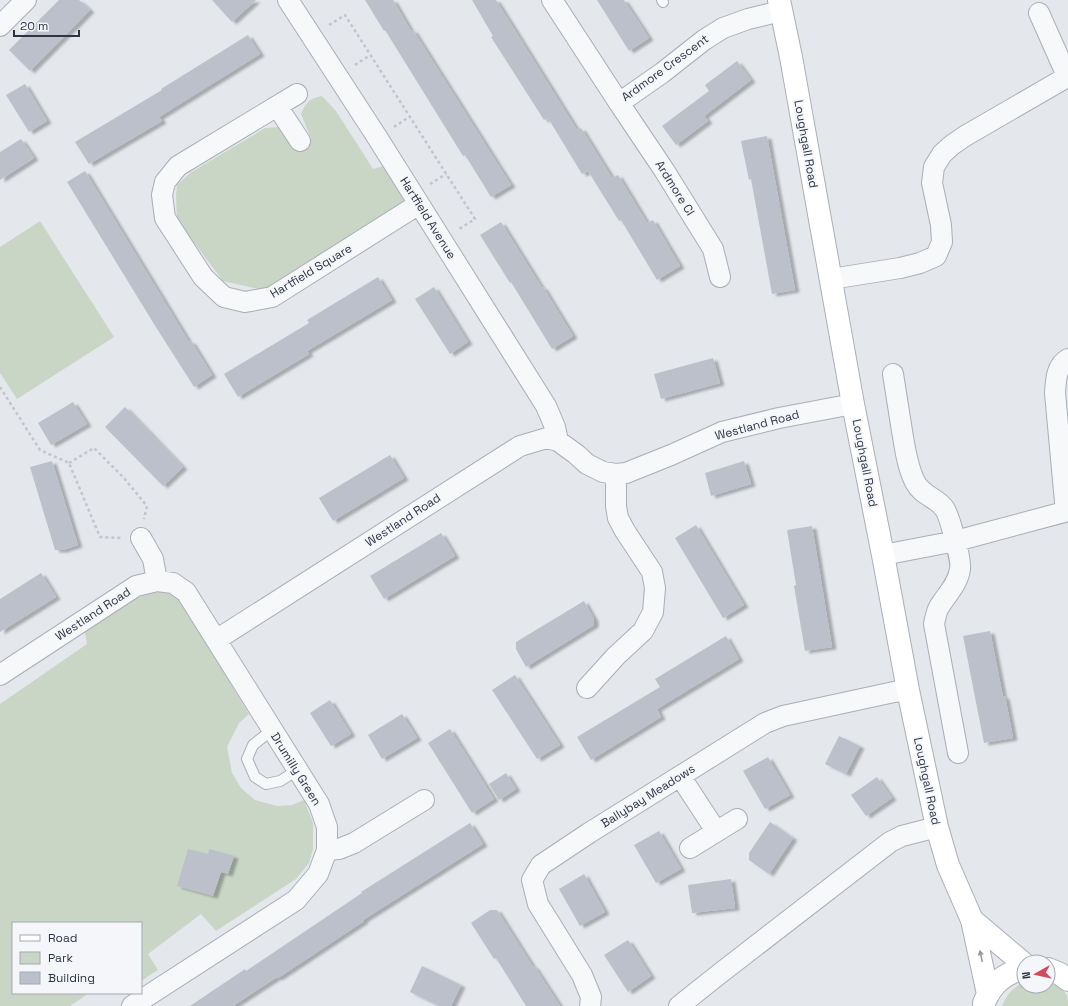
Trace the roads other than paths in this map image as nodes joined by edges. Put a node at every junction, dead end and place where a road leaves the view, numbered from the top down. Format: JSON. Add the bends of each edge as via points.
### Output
{"nodes":[{"id":1,"x":26,"y":0,"type":"edge"},
{"id":2,"x":288,"y":0,"type":"edge"},
{"id":3,"x":552,"y":0,"type":"edge"},
{"id":4,"x":780,"y":5,"type":"edge"},
{"id":5,"x":1039,"y":13,"type":"dead end"},
{"id":6,"x":0,"y":26,"type":"edge"},
{"id":7,"x":1068,"y":77,"type":"edge"},
{"id":8,"x":297,"y":94,"type":"dead end"},
{"id":9,"x":619,"y":103,"type":"junction"},
{"id":10,"x":277,"y":106,"type":"junction"},
{"id":11,"x":300,"y":140,"type":"dead end"},
{"id":12,"x":419,"y":204,"type":"junction"},
{"id":13,"x":720,"y":277,"type":"dead end"},
{"id":14,"x":831,"y":279,"type":"junction"},
{"id":15,"x":1068,"y":359,"type":"edge"},
{"id":16,"x":893,"y":374,"type":"dead end"},
{"id":17,"x":853,"y":404,"type":"junction"},
{"id":18,"x":558,"y":441,"type":"junction"},
{"id":19,"x":616,"y":474,"type":"junction"},
{"id":20,"x":1068,"y":511,"type":"edge"},
{"id":21,"x":140,"y":538,"type":"road end"},
{"id":22,"x":956,"y":541,"type":"junction"},
{"id":23,"x":883,"y":555,"type":"junction"},
{"id":24,"x":157,"y":581,"type":"junction"},
{"id":25,"x":216,"y":640,"type":"junction"},
{"id":26,"x":0,"y":675,"type":"edge"},
{"id":27,"x":587,"y":688,"type":"dead end"},
{"id":28,"x":908,"y":690,"type":"junction"},
{"id":29,"x":272,"y":730,"type":"junction"},
{"id":30,"x":958,"y":753,"type":"dead end"},
{"id":31,"x":298,"y":770,"type":"junction"},
{"id":32,"x":680,"y":776,"type":"junction"},
{"id":33,"x":424,"y":800,"type":"dead end"},
{"id":34,"x":737,"y":819,"type":"dead end"},
{"id":35,"x":937,"y":827,"type":"junction"},
{"id":36,"x":716,"y":831,"type":"junction"},
{"id":37,"x":690,"y":848,"type":"dead end"},
{"id":38,"x":328,"y":850,"type":"junction"},
{"id":39,"x":972,"y":920,"type":"junction"},
{"id":40,"x":1016,"y":957,"type":"edge"},
{"id":41,"x":1016,"y":970,"type":"edge"},
{"id":42,"x":1056,"y":972,"type":"edge"},
{"id":43,"x":1068,"y":980,"type":"edge"},
{"id":44,"x":986,"y":1000,"type":"edge"},
{"id":45,"x":132,"y":1006,"type":"edge"},
{"id":46,"x":590,"y":1006,"type":"edge"},
{"id":47,"x":679,"y":1006,"type":"edge"}],
"edges":[{"from":1,"to":6,"type":"street"},
{"from":2,"to":12,"type":"street","name":"Hartfield Avenue"},
{"from":3,"to":9,"type":"street","name":"Ardmore Crescent"},
{"from":4,"to":9,"type":"street","name":"Ardmore Crescent","via":[[723,28]]},
{"from":4,"to":14,"type":"main road","name":"Loughgall Road"},
{"from":5,"to":7,"type":"street"},
{"from":7,"to":14,"type":"street","via":[[965,136],[942,154],[934,167],[932,183],[942,242],[936,256],[900,268]]},
{"from":8,"to":10,"type":"street","name":"Hartfield Square"},
{"from":9,"to":13,"type":"street","name":"Ardmore Cl","via":[[713,249]]},
{"from":10,"to":11,"type":"street"},
{"from":10,"to":12,"type":"street","name":"Hartfield Square","via":[[178,166],[165,182],[162,195],[165,218],[203,277],[224,297],[245,302],[272,297]]},
{"from":12,"to":18,"type":"street","name":"Hartfield Avenue","via":[[546,406]]},
{"from":14,"to":17,"type":"main road","name":"Loughgall Road"},
{"from":15,"to":20,"type":"street","via":[[1063,362],[1057,375],[1055,393]]},
{"from":16,"to":22,"type":"street","via":[[907,459],[915,482],[945,508]]},
{"from":17,"to":19,"type":"street","name":"Westland Road","via":[[722,432],[665,458],[626,473]]},
{"from":17,"to":23,"type":"main road","name":"Loughgall Road"},
{"from":18,"to":19,"type":"street","name":"Westland Road","via":[[587,464],[603,472]]},
{"from":18,"to":25,"type":"street","name":"Westland Road","via":[[547,438],[520,446]]},
{"from":19,"to":27,"type":"street","via":[[618,518],[652,572],[655,588],[653,612],[643,632],[616,656]]},
{"from":20,"to":22,"type":"street"},
{"from":21,"to":24,"type":"street","via":[[152,559]]},
{"from":22,"to":23,"type":"street"},
{"from":22,"to":30,"type":"street","via":[[960,568],[948,596],[938,610],[934,624]]},
{"from":23,"to":28,"type":"main road","name":"Loughgall Road"},
{"from":24,"to":25,"type":"street","name":"Westland Road","via":[[173,583],[186,592]]},
{"from":24,"to":26,"type":"street","name":"Westland Road","via":[[136,586]]},
{"from":25,"to":29,"type":"street","name":"Drumilly Green"},
{"from":28,"to":32,"type":"street","name":"Ballybay Meadows","via":[[783,716],[765,723]]},
{"from":28,"to":35,"type":"main road","name":"Loughgall Road"},
{"from":29,"to":31,"type":"street","name":"Drumilly Green"},
{"from":29,"to":31,"type":"lane","via":[[253,745],[247,759],[255,776],[266,784],[280,781]]},
{"from":31,"to":38,"type":"street","name":"Drumilly Green","via":[[320,804],[327,827]]},
{"from":32,"to":36,"type":"street"},
{"from":32,"to":46,"type":"street","name":"Ballybay Meadows","via":[[541,866],[532,880],[538,904],[582,975],[591,997]]},
{"from":33,"to":38,"type":"street","via":[[354,843]]},
{"from":34,"to":36,"type":"street"},
{"from":35,"to":39,"type":"main road","name":"Loughgall Road","via":[[948,865]]},
{"from":35,"to":47,"type":"street","via":[[902,836],[890,842]]},
{"from":36,"to":37,"type":"street"},
{"from":38,"to":45,"type":"street","name":"Drumilly Green","via":[[318,874],[296,900]]},
{"from":39,"to":40,"type":"main road","name":"Loughgall Road"},
{"from":44,"to":39,"type":"main road","name":"Loughgall Road","one_way":true,"via":[[981,959]]},
{"from":41,"to":44,"type":"main road","via":[[998,981]]},
{"from":42,"to":43,"type":"main road"}]}
